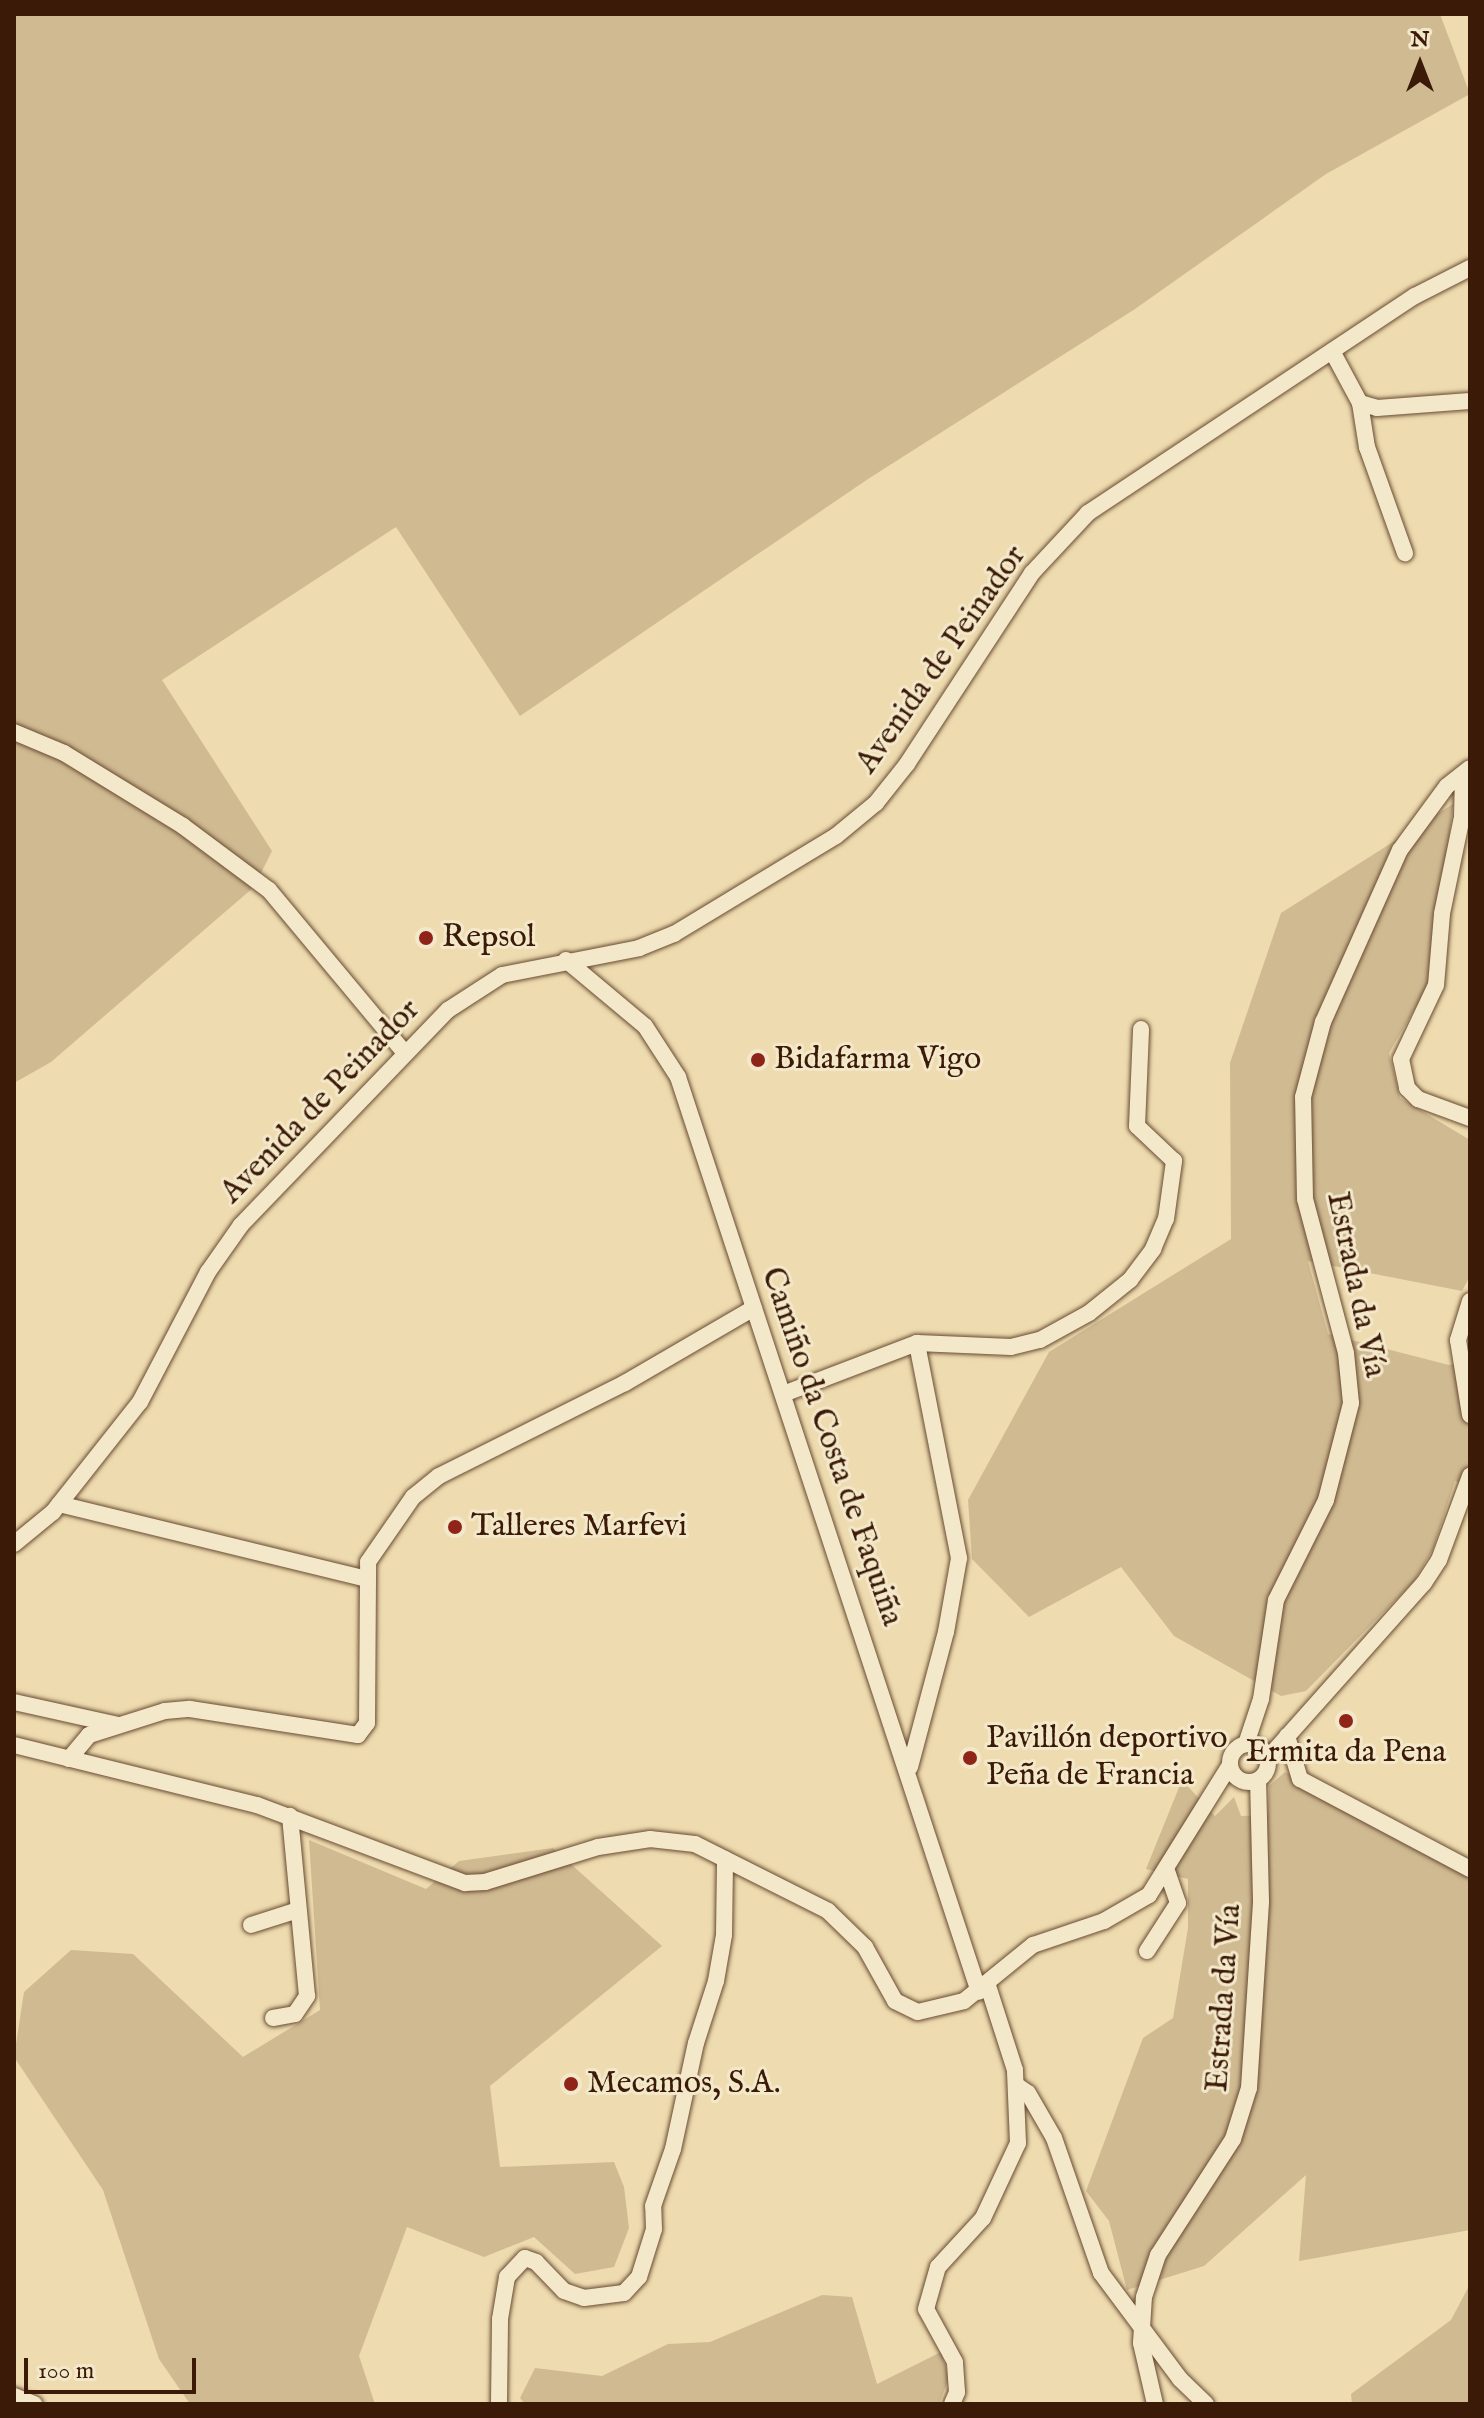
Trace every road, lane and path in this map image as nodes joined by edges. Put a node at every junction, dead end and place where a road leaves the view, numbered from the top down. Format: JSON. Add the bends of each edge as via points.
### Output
{"nodes":[{"id":1,"x":1470,"y":268,"type":"edge"},
{"id":2,"x":1332,"y":351,"type":"junction"},
{"id":3,"x":1470,"y":401,"type":"edge"},
{"id":4,"x":1360,"y":403,"type":"junction"},
{"id":5,"x":1405,"y":553,"type":"dead end"},
{"id":6,"x":14,"y":732,"type":"edge"},
{"id":7,"x":1466,"y":771,"type":"edge"},
{"id":8,"x":566,"y":960,"type":"junction"},
{"id":9,"x":1141,"y":1029,"type":"dead end"},
{"id":10,"x":403,"y":1051,"type":"junction"},
{"id":11,"x":1470,"y":1118,"type":"edge"},
{"id":12,"x":1470,"y":1301,"type":"edge"},
{"id":13,"x":754,"y":1308,"type":"junction"},
{"id":14,"x":917,"y":1343,"type":"junction"},
{"id":15,"x":786,"y":1393,"type":"junction"},
{"id":16,"x":1470,"y":1415,"type":"edge"},
{"id":17,"x":1470,"y":1476,"type":"edge"},
{"id":18,"x":59,"y":1504,"type":"junction"},
{"id":19,"x":14,"y":1544,"type":"edge"},
{"id":20,"x":367,"y":1579,"type":"junction"},
{"id":21,"x":1261,"y":1699,"type":"junction"},
{"id":22,"x":14,"y":1702,"type":"edge"},
{"id":23,"x":120,"y":1725,"type":"junction"},
{"id":24,"x":1287,"y":1736,"type":"junction"},
{"id":25,"x":1246,"y":1744,"type":"junction"},
{"id":26,"x":14,"y":1745,"type":"edge"},
{"id":27,"x":1267,"y":1755,"type":"junction"},
{"id":28,"x":69,"y":1759,"type":"junction"},
{"id":29,"x":910,"y":1769,"type":"junction"},
{"id":30,"x":1242,"y":1776,"type":"junction"},
{"id":31,"x":290,"y":1816,"type":"junction"},
{"id":32,"x":725,"y":1859,"type":"junction"},
{"id":33,"x":1470,"y":1869,"type":"edge"},
{"id":34,"x":1167,"y":1871,"type":"junction"},
{"id":35,"x":298,"y":1910,"type":"junction"},
{"id":36,"x":251,"y":1925,"type":"dead end"},
{"id":37,"x":1147,"y":1951,"type":"dead end"},
{"id":38,"x":983,"y":1989,"type":"junction"},
{"id":39,"x":273,"y":2018,"type":"dead end"},
{"id":40,"x":1016,"y":2085,"type":"junction"},
{"id":41,"x":1140,"y":2320,"type":"junction"},
{"id":42,"x":14,"y":2396,"type":"edge"},
{"id":43,"x":34,"y":2404,"type":"edge"},
{"id":44,"x":499,"y":2404,"type":"edge"},
{"id":45,"x":952,"y":2404,"type":"edge"},
{"id":46,"x":1155,"y":2404,"type":"edge"},
{"id":47,"x":1206,"y":2404,"type":"edge"}],
"edges":[{"from":1,"to":2,"type":"street","name":"Avenida de Peinador","via":[[1415,296]]},
{"from":2,"to":4,"type":"street"},
{"from":2,"to":8,"type":"street","name":"Avenida de Peinador","via":[[1088,513],[1032,573],[907,764],[876,803],[836,836],[674,934],[639,948]]},
{"from":3,"to":4,"type":"street","via":[[1377,408]]},
{"from":4,"to":5,"type":"street","via":[[1367,447]]},
{"from":6,"to":10,"type":"street","via":[[64,753],[183,826],[269,890]]},
{"from":7,"to":11,"type":"street","via":[[1436,985],[1401,1059],[1407,1088],[1418,1099]]},
{"from":7,"to":21,"type":"street","name":"Estrada da Vía","via":[[1447,786],[1400,850],[1323,1022],[1303,1097],[1305,1199],[1346,1353],[1351,1403],[1326,1500],[1276,1600]]},
{"from":8,"to":10,"type":"street","name":"Avenida de Peinador","via":[[502,975],[448,1010]]},
{"from":8,"to":13,"type":"street","name":"Camiño da Costa de Faquiña","via":[[645,1026],[668,1056]]},
{"from":9,"to":14,"type":"street","via":[[1137,1126],[1174,1161],[1166,1219],[1153,1249],[1108,1300],[1040,1340],[998,1347]]},
{"from":10,"to":18,"type":"street","name":"Avenida de Peinador","via":[[241,1225],[208,1272],[140,1402]]},
{"from":12,"to":16,"type":"street","via":[[1458,1340]]},
{"from":13,"to":15,"type":"street","name":"Camiño da Costa de Faquiña"},
{"from":13,"to":20,"type":"street","via":[[625,1383],[439,1476],[413,1497],[368,1562]]},
{"from":14,"to":15,"type":"street"},
{"from":14,"to":29,"type":"street","via":[[959,1558],[946,1632]]},
{"from":15,"to":29,"type":"street","name":"Camiño da Costa de Faquiña"},
{"from":17,"to":24,"type":"street","via":[[1439,1560],[1424,1583]]},
{"from":18,"to":19,"type":"street","name":"Avenida de Peinador"},
{"from":18,"to":20,"type":"street"},
{"from":20,"to":23,"type":"street","via":[[367,1723],[358,1735],[190,1709]]},
{"from":21,"to":25,"type":"street"},
{"from":21,"to":27,"type":"street"},
{"from":22,"to":23,"type":"street"},
{"from":23,"to":28,"type":"street","via":[[89,1735]]},
{"from":24,"to":27,"type":"street"},
{"from":24,"to":33,"type":"street","via":[[1300,1779]]},
{"from":25,"to":27,"type":"street"},
{"from":25,"to":30,"type":"street","via":[[1233,1752]]},
{"from":26,"to":28,"type":"street"},
{"from":27,"to":30,"type":"street","via":[[1266,1773]]},
{"from":28,"to":31,"type":"street"},
{"from":29,"to":38,"type":"street","name":"Camiño da Costa de Faquiña"},
{"from":30,"to":34,"type":"street","via":[[1214,1794]]},
{"from":30,"to":41,"type":"street","name":"Estrada da Vía","via":[[1256,1808],[1261,1901],[1254,2044],[1244,2115],[1212,2178],[1158,2255]]},
{"from":31,"to":32,"type":"street","via":[[465,1883],[485,1882],[598,1847],[650,1839],[695,1844]]},
{"from":31,"to":35,"type":"street"},
{"from":32,"to":38,"type":"street","via":[[828,1911],[850,1929],[865,1947],[883,1987],[908,2010],[939,2011]]},
{"from":32,"to":44,"type":"street","via":[[724,1935],[716,1981],[653,2206],[654,2229],[639,2277],[616,2296],[584,2298],[564,2291],[536,2262],[525,2258],[507,2277],[500,2319]]},
{"from":34,"to":37,"type":"street","via":[[1178,1903]]},
{"from":34,"to":38,"type":"street","via":[[1149,1895],[1127,1910],[1033,1945]]},
{"from":35,"to":36,"type":"street"},
{"from":35,"to":39,"type":"street","via":[[307,1996],[295,2014]]},
{"from":38,"to":40,"type":"street","name":"Camiño da Costa de Faquiña"},
{"from":40,"to":41,"type":"street","via":[[1028,2093],[1054,2138],[1101,2273]]},
{"from":40,"to":45,"type":"street","via":[[1018,2143],[983,2218],[938,2267],[926,2309],[955,2362],[957,2392]]},
{"from":41,"to":46,"type":"street","name":"Estrada da Vía"},
{"from":41,"to":47,"type":"street","via":[[1180,2379]]},
{"from":42,"to":43,"type":"street"}]}
